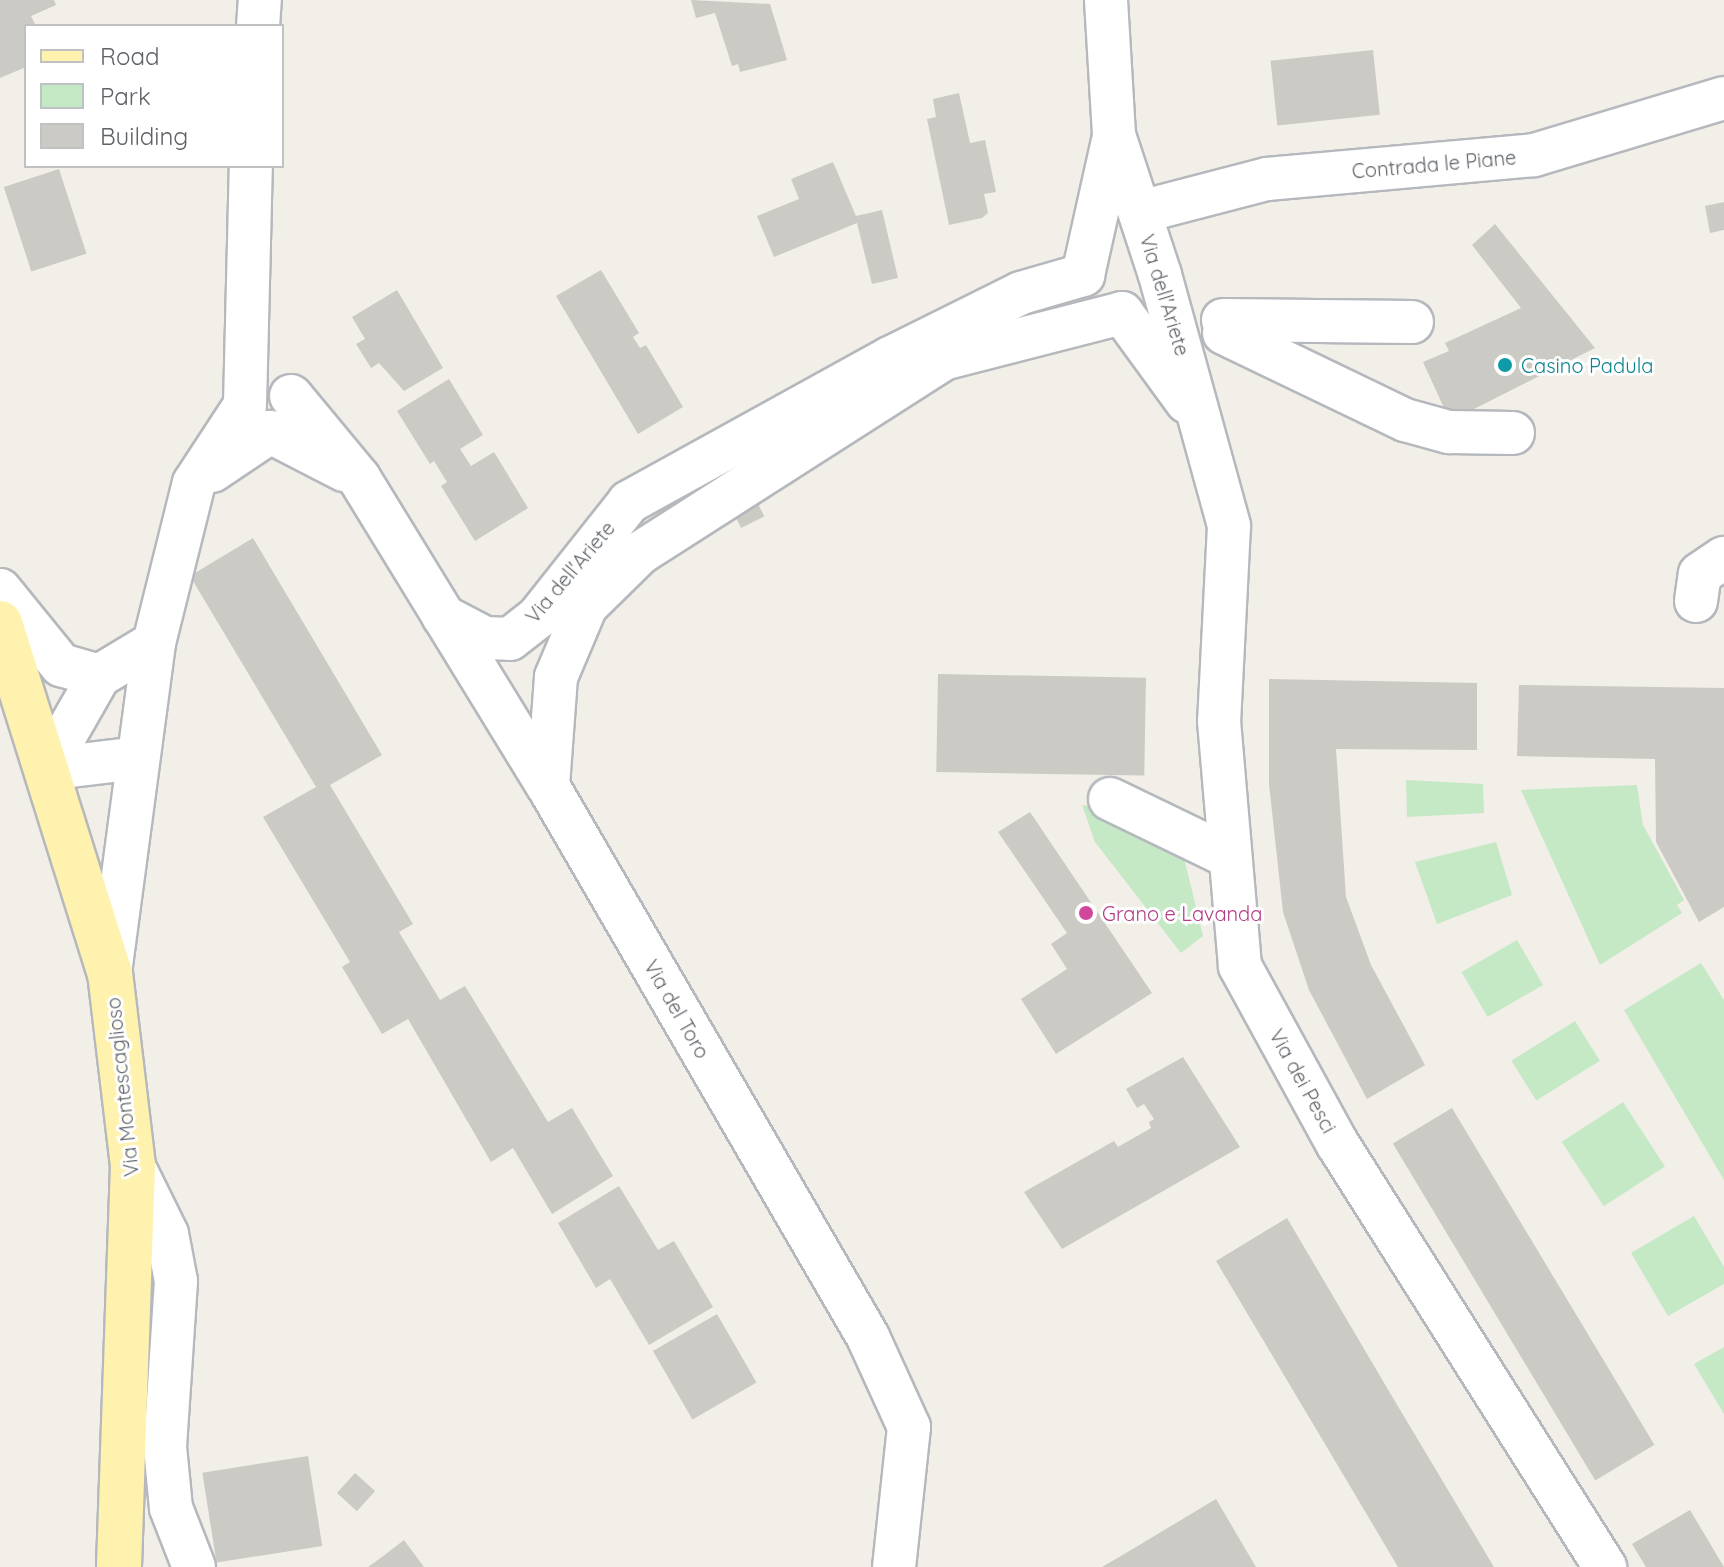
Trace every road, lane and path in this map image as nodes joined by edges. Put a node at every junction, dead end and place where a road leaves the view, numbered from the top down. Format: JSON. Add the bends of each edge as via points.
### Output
{"nodes":[{"id":1,"x":260,"y":0,"type":"edge"},
{"id":2,"x":1106,"y":0,"type":"edge"},
{"id":3,"x":258,"y":24,"type":"edge"},
{"id":4,"x":1724,"y":98,"type":"edge"},
{"id":5,"x":1114,"y":135,"type":"junction"},
{"id":6,"x":251,"y":168,"type":"edge"},
{"id":7,"x":1140,"y":212,"type":"junction"},
{"id":8,"x":1083,"y":275,"type":"junction"},
{"id":9,"x":1160,"y":275,"type":"junction"},
{"id":10,"x":245,"y":293,"type":"junction"},
{"id":11,"x":1122,"y":313,"type":"junction"},
{"id":12,"x":1412,"y":322,"type":"dead end"},
{"id":13,"x":289,"y":393,"type":"junction"},
{"id":14,"x":257,"y":418,"type":"junction"},
{"id":15,"x":1202,"y":423,"type":"junction"},
{"id":16,"x":1513,"y":433,"type":"dead end"},
{"id":17,"x":359,"y":478,"type":"junction"},
{"id":18,"x":1724,"y":558,"type":"edge"},
{"id":19,"x":0,"y":590,"type":"edge"},
{"id":20,"x":1696,"y":601,"type":"dead end"},
{"id":21,"x":443,"y":616,"type":"junction"},
{"id":22,"x":0,"y":623,"type":"edge"},
{"id":23,"x":154,"y":643,"type":"junction"},
{"id":24,"x":99,"y":676,"type":"junction"},
{"id":25,"x":138,"y":758,"type":"junction"},
{"id":26,"x":46,"y":769,"type":"junction"},
{"id":27,"x":548,"y":786,"type":"junction"},
{"id":28,"x":1110,"y":799,"type":"dead end"},
{"id":29,"x":1230,"y":857,"type":"junction"},
{"id":30,"x":110,"y":973,"type":"junction"},
{"id":31,"x":133,"y":1165,"type":"junction"},
{"id":32,"x":119,"y":1567,"type":"edge"},
{"id":33,"x":194,"y":1567,"type":"edge"},
{"id":34,"x":894,"y":1567,"type":"edge"},
{"id":35,"x":1605,"y":1567,"type":"edge"}],
"edges":[{"from":1,"to":3,"type":"street"},
{"from":2,"to":5,"type":"street"},
{"from":4,"to":7,"type":"street","name":"Contrada le Piane","via":[[1534,155],[1267,179]]},
{"from":5,"to":7,"type":"street","name":"Via dell'Ariete"},
{"from":5,"to":8,"type":"street"},
{"from":6,"to":10,"type":"street"},
{"from":7,"to":9,"type":"street","name":"Via dell'Ariete"},
{"from":8,"to":9,"type":"street","via":[[1095,247],[1122,237],[1149,247]]},
{"from":8,"to":11,"type":"street","via":[[1095,302]]},
{"from":8,"to":21,"type":"street","name":"Via dell'Ariete","via":[[1021,293],[916,345],[629,502],[538,617],[510,639],[485,638]]},
{"from":9,"to":11,"type":"street","via":[[1149,302]]},
{"from":9,"to":15,"type":"street","name":"Via dell'Ariete"},
{"from":10,"to":13,"type":"street","name":"Via del Toro"},
{"from":10,"to":14,"type":"street"},
{"from":11,"to":15,"type":"street","name":"Via dell'Ariete"},
{"from":11,"to":27,"type":"street","name":"Via dell'Ariete","via":[[943,359],[640,553],[586,606],[556,677]]},
{"from":12,"to":16,"type":"street","via":[[1224,326],[1405,420],[1449,432]]},
{"from":13,"to":14,"type":"street","via":[[290,420]]},
{"from":13,"to":17,"type":"street","name":"Via del Toro"},
{"from":14,"to":17,"type":"street"},
{"from":14,"to":23,"type":"street","via":[[194,483]]},
{"from":15,"to":29,"type":"street","name":"Via dei Pesci","via":[[1229,526],[1219,721]]},
{"from":17,"to":21,"type":"street","name":"Via del Toro"},
{"from":18,"to":20,"type":"street","via":[[1700,574]]},
{"from":19,"to":24,"type":"street","via":[[61,665]]},
{"from":21,"to":27,"type":"street","name":"Via del Toro"},
{"from":22,"to":26,"type":"main road","name":"Via Montescaglioso"},
{"from":23,"to":24,"type":"street"},
{"from":23,"to":25,"type":"street"},
{"from":24,"to":26,"type":"street"},
{"from":25,"to":26,"type":"street"},
{"from":25,"to":30,"type":"street"},
{"from":26,"to":30,"type":"main road","name":"Via Montescaglioso"},
{"from":27,"to":34,"type":"street","name":"Via del Toro","via":[[868,1337],[909,1427]]},
{"from":28,"to":29,"type":"street"},
{"from":29,"to":35,"type":"street","name":"Via dei Pesci","via":[[1240,966],[1337,1143]]},
{"from":30,"to":31,"type":"main road","name":"Via Montescaglioso"},
{"from":31,"to":32,"type":"main road","name":"Via Montescaglioso"},
{"from":31,"to":33,"type":"street","via":[[167,1234],[176,1281],[165,1447],[171,1508]]}]}
